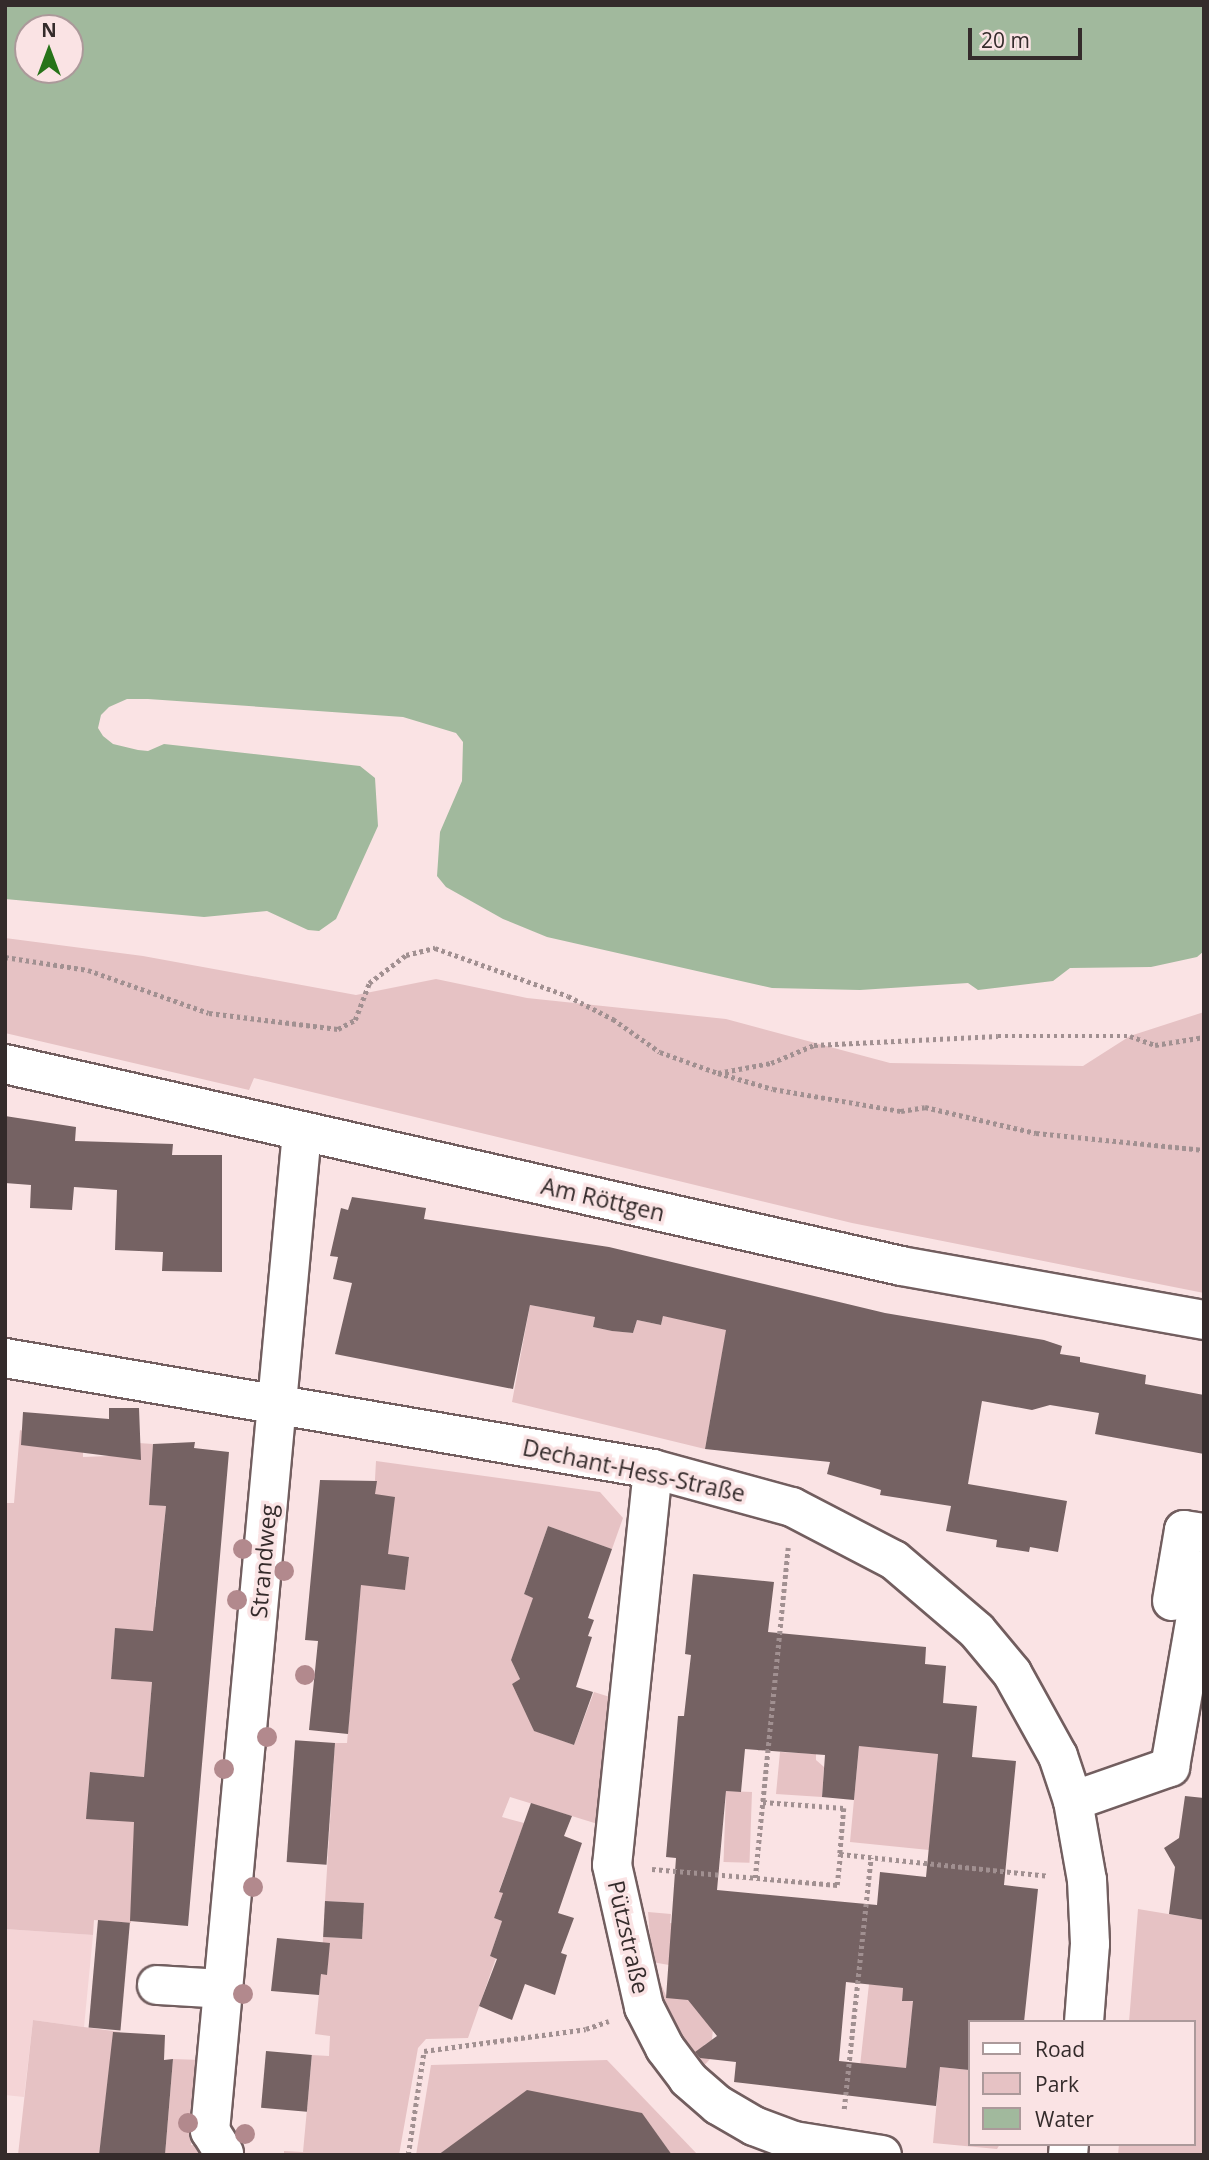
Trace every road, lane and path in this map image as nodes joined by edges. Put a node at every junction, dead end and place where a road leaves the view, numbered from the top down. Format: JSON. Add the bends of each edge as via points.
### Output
{"nodes":[{"id":1,"x":5,"y":957,"type":"edge"},
{"id":2,"x":1204,"y":1037,"type":"edge"},
{"id":3,"x":5,"y":1064,"type":"edge"},
{"id":4,"x":718,"y":1073,"type":"junction"},
{"id":5,"x":302,"y":1132,"type":"junction"},
{"id":6,"x":1204,"y":1150,"type":"edge"},
{"id":7,"x":1204,"y":1320,"type":"edge"},
{"id":8,"x":5,"y":1358,"type":"edge"},
{"id":9,"x":278,"y":1403,"type":"junction"},
{"id":10,"x":653,"y":1469,"type":"junction"},
{"id":11,"x":792,"y":1507,"type":"junction"},
{"id":12,"x":1204,"y":1533,"type":"edge"},
{"id":13,"x":1204,"y":1570,"type":"edge"},
{"id":14,"x":1172,"y":1601,"type":"dead end"},
{"id":15,"x":1073,"y":1801,"type":"junction"},
{"id":16,"x":763,"y":1802,"type":"junction"},
{"id":17,"x":840,"y":1854,"type":"junction"},
{"id":18,"x":871,"y":1857,"type":"junction"},
{"id":19,"x":612,"y":1865,"type":"junction"},
{"id":20,"x":755,"y":1878,"type":"junction"},
{"id":21,"x":1087,"y":1880,"type":"junction"},
{"id":22,"x":157,"y":1985,"type":"dead end"},
{"id":23,"x":224,"y":1989,"type":"junction"},
{"id":24,"x":645,"y":2007,"type":"junction"},
{"id":25,"x":1084,"y":2020,"type":"edge"},
{"id":26,"x":839,"y":2148,"type":"junction"},
{"id":27,"x":224,"y":2153,"type":"edge"},
{"id":28,"x":408,"y":2155,"type":"edge"},
{"id":29,"x":882,"y":2155,"type":"edge"}],
"edges":[{"from":1,"to":4,"type":"path","via":[[89,970],[209,1013],[338,1029],[355,1020],[369,983],[406,955],[435,948],[568,996],[613,1019],[660,1052]]},
{"from":2,"to":4,"type":"path","via":[[1156,1045],[1130,1035],[998,1035],[814,1045],[771,1063]]},
{"from":3,"to":5,"type":"street","name":"Am Röttgen"},
{"from":4,"to":6,"type":"path","via":[[773,1089],[901,1111],[925,1107],[1036,1133]]},
{"from":5,"to":7,"type":"street","name":"Am Röttgen","via":[[901,1266]]},
{"from":5,"to":9,"type":"street","name":"Strandweg"},
{"from":8,"to":9,"type":"street","name":"Dechant-Hess-Straße"},
{"from":9,"to":10,"type":"street","name":"Dechant-Hess-Straße"},
{"from":9,"to":23,"type":"street","name":"Strandweg"},
{"from":10,"to":11,"type":"street","name":"Dechant-Hess-Straße"},
{"from":10,"to":19,"type":"street","name":"Pützstraße"},
{"from":11,"to":15,"type":"street","name":"Dechant-Hess-Straße","via":[[894,1560],[977,1631],[1039,1717]]},
{"from":11,"to":16,"type":"path"},
{"from":12,"to":14,"type":"street","via":[[1184,1530]]},
{"from":13,"to":15,"type":"street","via":[[1170,1767]]},
{"from":15,"to":21,"type":"street","name":"Dechant-Hess-Straße"},
{"from":16,"to":17,"type":"path","name":"Pützstraße","via":[[844,1808]]},
{"from":16,"to":20,"type":"path"},
{"from":17,"to":18,"type":"path"},
{"from":17,"to":20,"type":"path","name":"Pützstraße","via":[[837,1885]]},
{"from":18,"to":21,"type":"path"},
{"from":18,"to":26,"type":"path"},
{"from":19,"to":20,"type":"path","name":"Pützstraße"},
{"from":19,"to":24,"type":"street","name":"Pützstraße"},
{"from":21,"to":25,"type":"street","name":"Dechant-Hess-Straße","via":[[1090,1944]]},
{"from":22,"to":23,"type":"street"},
{"from":23,"to":27,"type":"street","name":"Strandweg","via":[[210,2131]]},
{"from":24,"to":26,"type":"street","name":"Pützstraße","via":[[665,2048],[688,2078],[718,2105],[754,2126],[794,2141]]},
{"from":24,"to":28,"type":"path","via":[[586,2029],[424,2051]]},
{"from":26,"to":29,"type":"street","name":"Pützstraße"}]}
